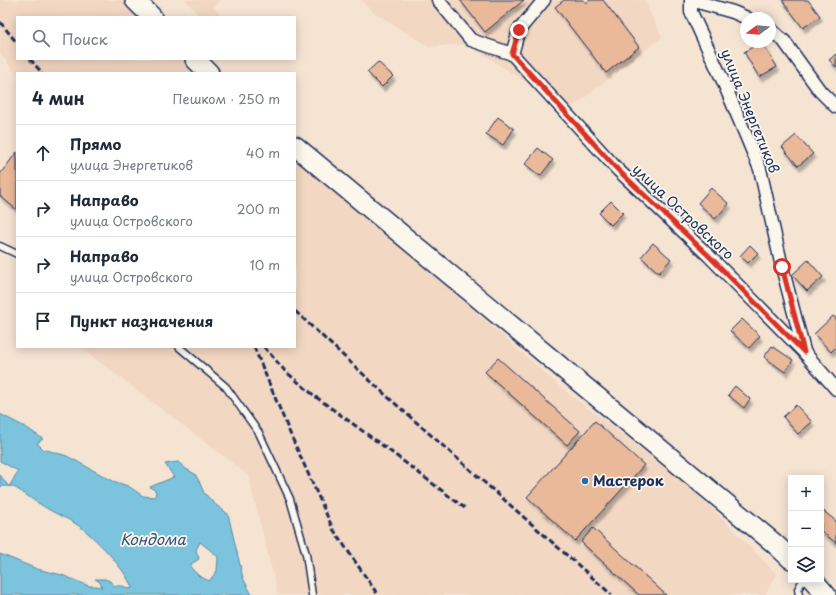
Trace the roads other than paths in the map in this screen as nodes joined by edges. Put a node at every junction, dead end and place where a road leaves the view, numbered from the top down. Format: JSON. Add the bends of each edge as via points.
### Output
{"nodes":[{"id":1,"x":135,"y":0,"type":"edge"},
{"id":2,"x":438,"y":0,"type":"edge"},
{"id":3,"x":544,"y":0,"type":"edge"},
{"id":4,"x":691,"y":0,"type":"edge"},
{"id":5,"x":740,"y":15,"type":"edge"},
{"id":6,"x":151,"y":16,"type":"edge"},
{"id":7,"x":776,"y":34,"type":"edge"},
{"id":8,"x":512,"y":54,"type":"junction"},
{"id":9,"x":195,"y":60,"type":"edge"},
{"id":10,"x":207,"y":72,"type":"edge"},
{"id":11,"x":836,"y":107,"type":"edge"},
{"id":12,"x":296,"y":147,"type":"edge"},
{"id":13,"x":0,"y":246,"type":"edge"},
{"id":14,"x":16,"y":254,"type":"edge"},
{"id":15,"x":181,"y":348,"type":"edge"},
{"id":16,"x":804,"y":352,"type":"junction"},
{"id":17,"x":836,"y":389,"type":"edge"},
{"id":18,"x":788,"y":556,"type":"edge"},
{"id":19,"x":801,"y":583,"type":"edge"},
{"id":20,"x":815,"y":583,"type":"edge"},
{"id":21,"x":312,"y":595,"type":"edge"},
{"id":22,"x":799,"y":595,"type":"edge"},
{"id":23,"x":826,"y":595,"type":"edge"}],
"edges":[{"from":1,"to":6,"type":"main road"},
{"from":2,"to":8,"type":"street","name":"улица Островского","via":[[471,40]]},
{"from":3,"to":8,"type":"street","via":[[519,30]]},
{"from":4,"to":5,"type":"street","name":"улица Энергетиков"},
{"from":4,"to":16,"type":"street","name":"улица Энергетиков","via":[[692,12],[760,169]]},
{"from":7,"to":11,"type":"street","via":[[784,41],[820,91]]},
{"from":8,"to":16,"type":"street","name":"улица Островского","via":[[618,170],[708,255]]},
{"from":9,"to":10,"type":"main road"},
{"from":12,"to":18,"type":"main road"},
{"from":13,"to":14,"type":"lane"},
{"from":15,"to":21,"type":"lane","via":[[226,387],[259,433],[290,499],[306,554]]},
{"from":16,"to":17,"type":"street","name":"улица Островского"},
{"from":19,"to":22,"type":"lane","via":[[798,589]]},
{"from":20,"to":23,"type":"main road"}]}
